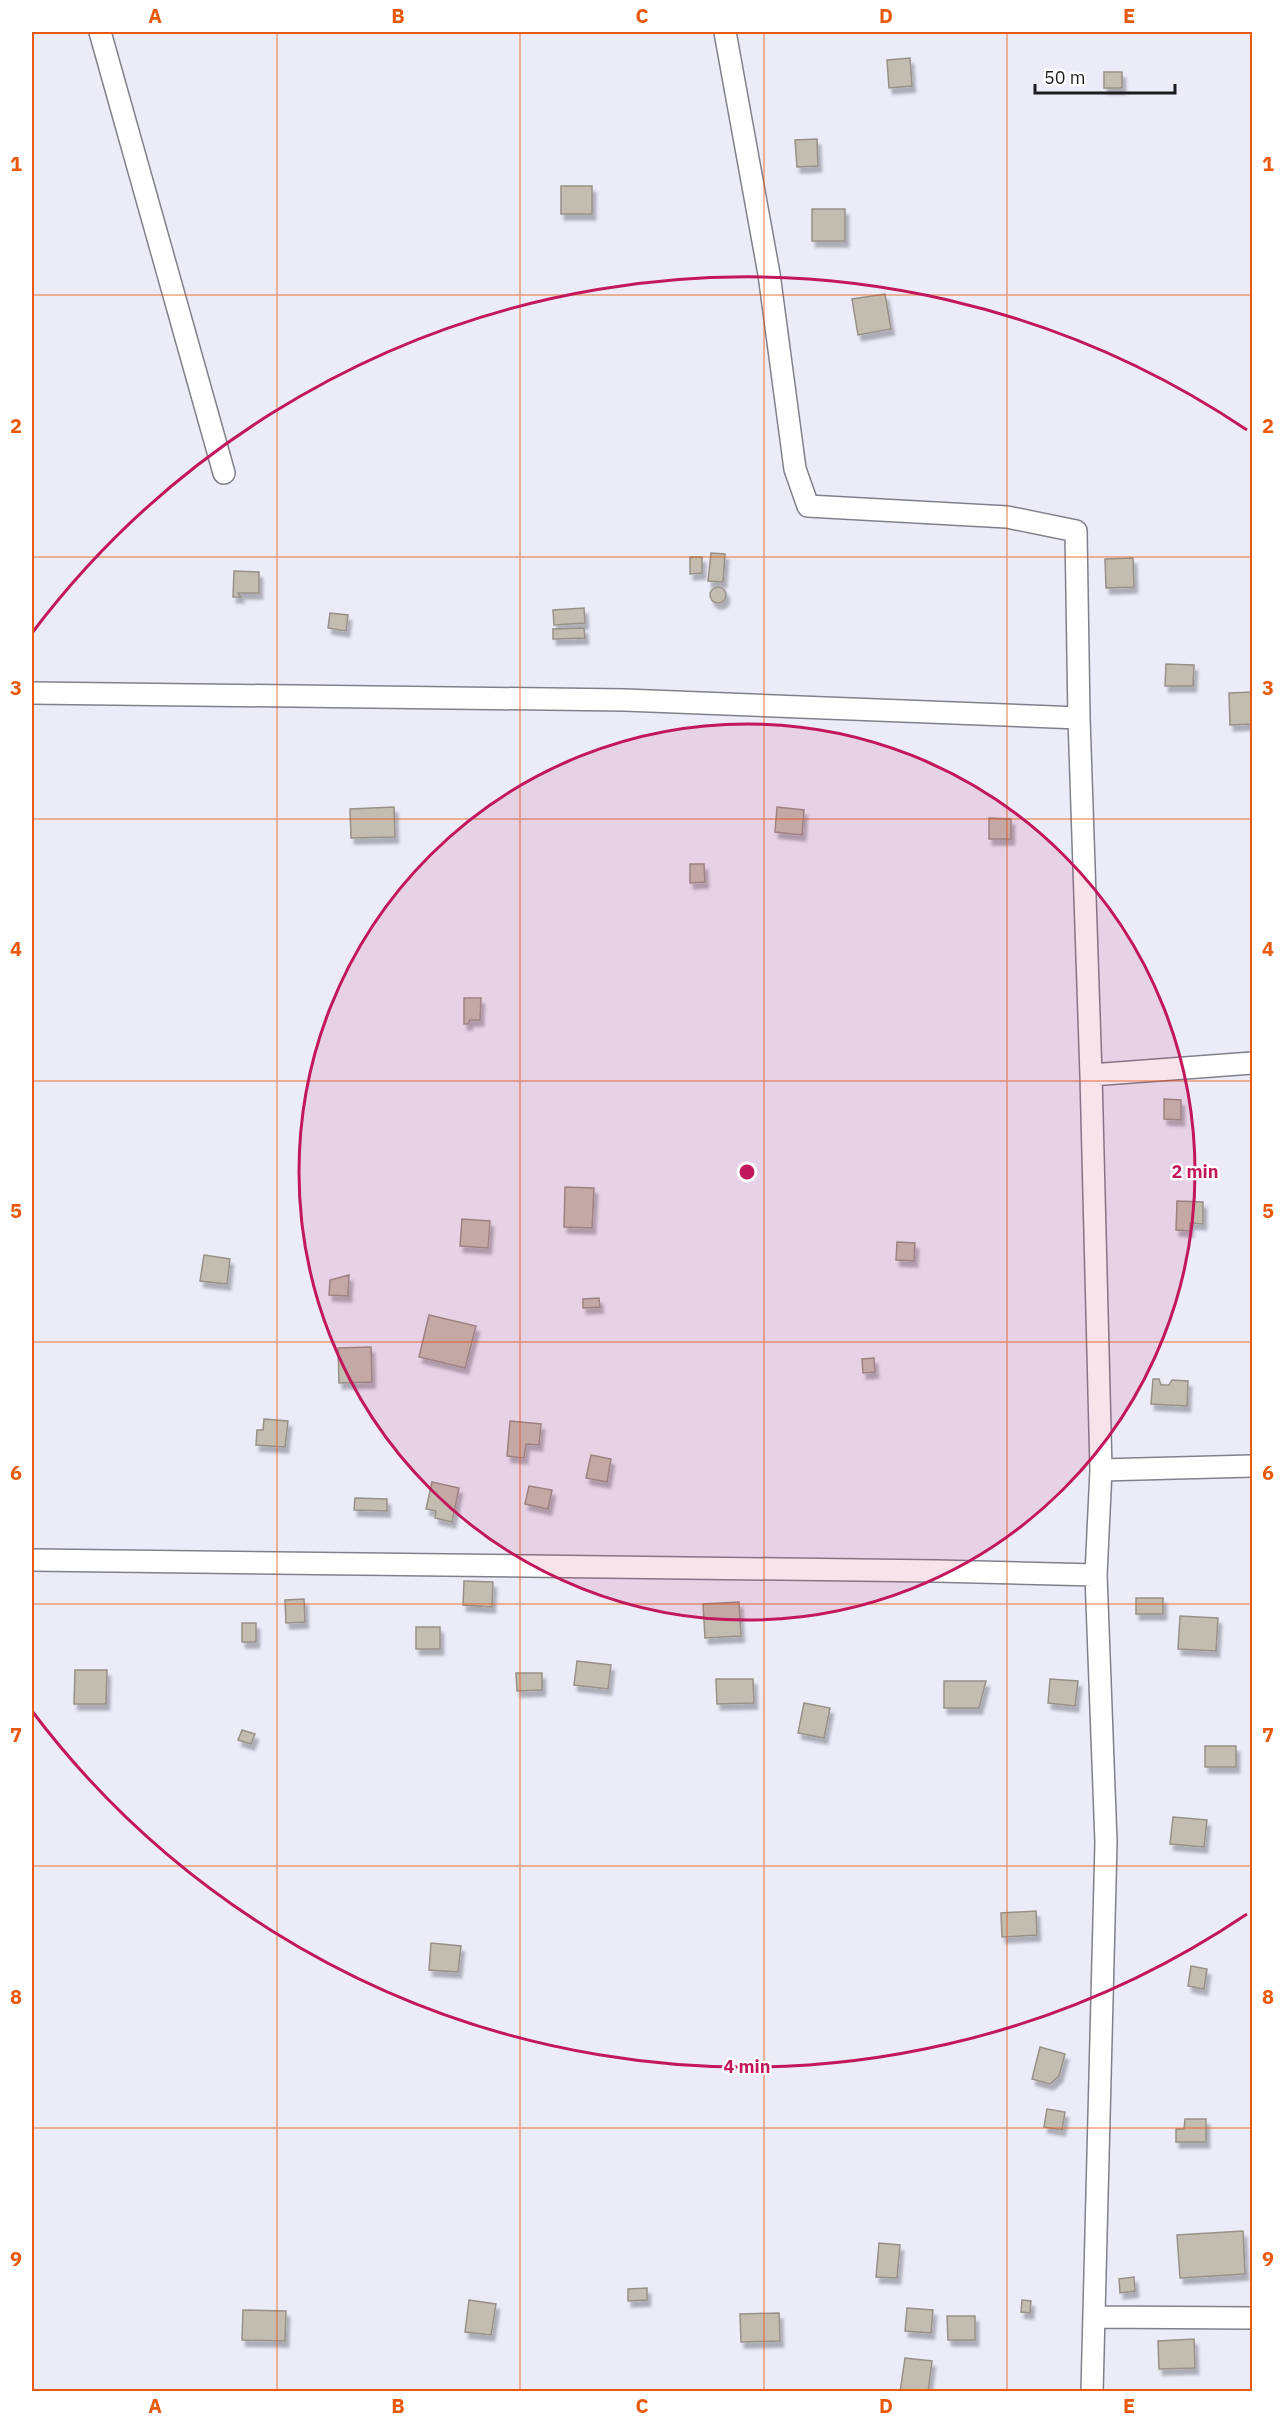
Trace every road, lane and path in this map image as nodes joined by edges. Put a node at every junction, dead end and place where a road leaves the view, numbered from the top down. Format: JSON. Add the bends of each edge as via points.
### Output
{"nodes":[{"id":1,"x":100,"y":32,"type":"edge"},
{"id":2,"x":725,"y":32,"type":"edge"},
{"id":3,"x":224,"y":473,"type":"dead end"},
{"id":4,"x":32,"y":693,"type":"edge"},
{"id":5,"x":1079,"y":718,"type":"junction"},
{"id":6,"x":1252,"y":1063,"type":"edge"},
{"id":7,"x":1091,"y":1075,"type":"junction"},
{"id":8,"x":1252,"y":1466,"type":"edge"},
{"id":9,"x":1101,"y":1470,"type":"junction"},
{"id":10,"x":32,"y":1560,"type":"edge"},
{"id":11,"x":1096,"y":1575,"type":"junction"},
{"id":12,"x":1094,"y":2317,"type":"junction"},
{"id":13,"x":1252,"y":2318,"type":"edge"},
{"id":14,"x":1092,"y":2391,"type":"edge"}],
"edges":[{"from":1,"to":3,"type":"street"},
{"from":2,"to":5,"type":"street","via":[[769,274],[795,469],[808,506],[1007,517],[1076,531]]},
{"from":4,"to":5,"type":"street","via":[[625,700]]},
{"from":5,"to":7,"type":"street"},
{"from":6,"to":7,"type":"street"},
{"from":7,"to":9,"type":"street"},
{"from":8,"to":9,"type":"street"},
{"from":9,"to":11,"type":"street"},
{"from":10,"to":11,"type":"street"},
{"from":11,"to":12,"type":"street","via":[[1106,1842]]},
{"from":12,"to":13,"type":"street"},
{"from":12,"to":14,"type":"street"}]}
